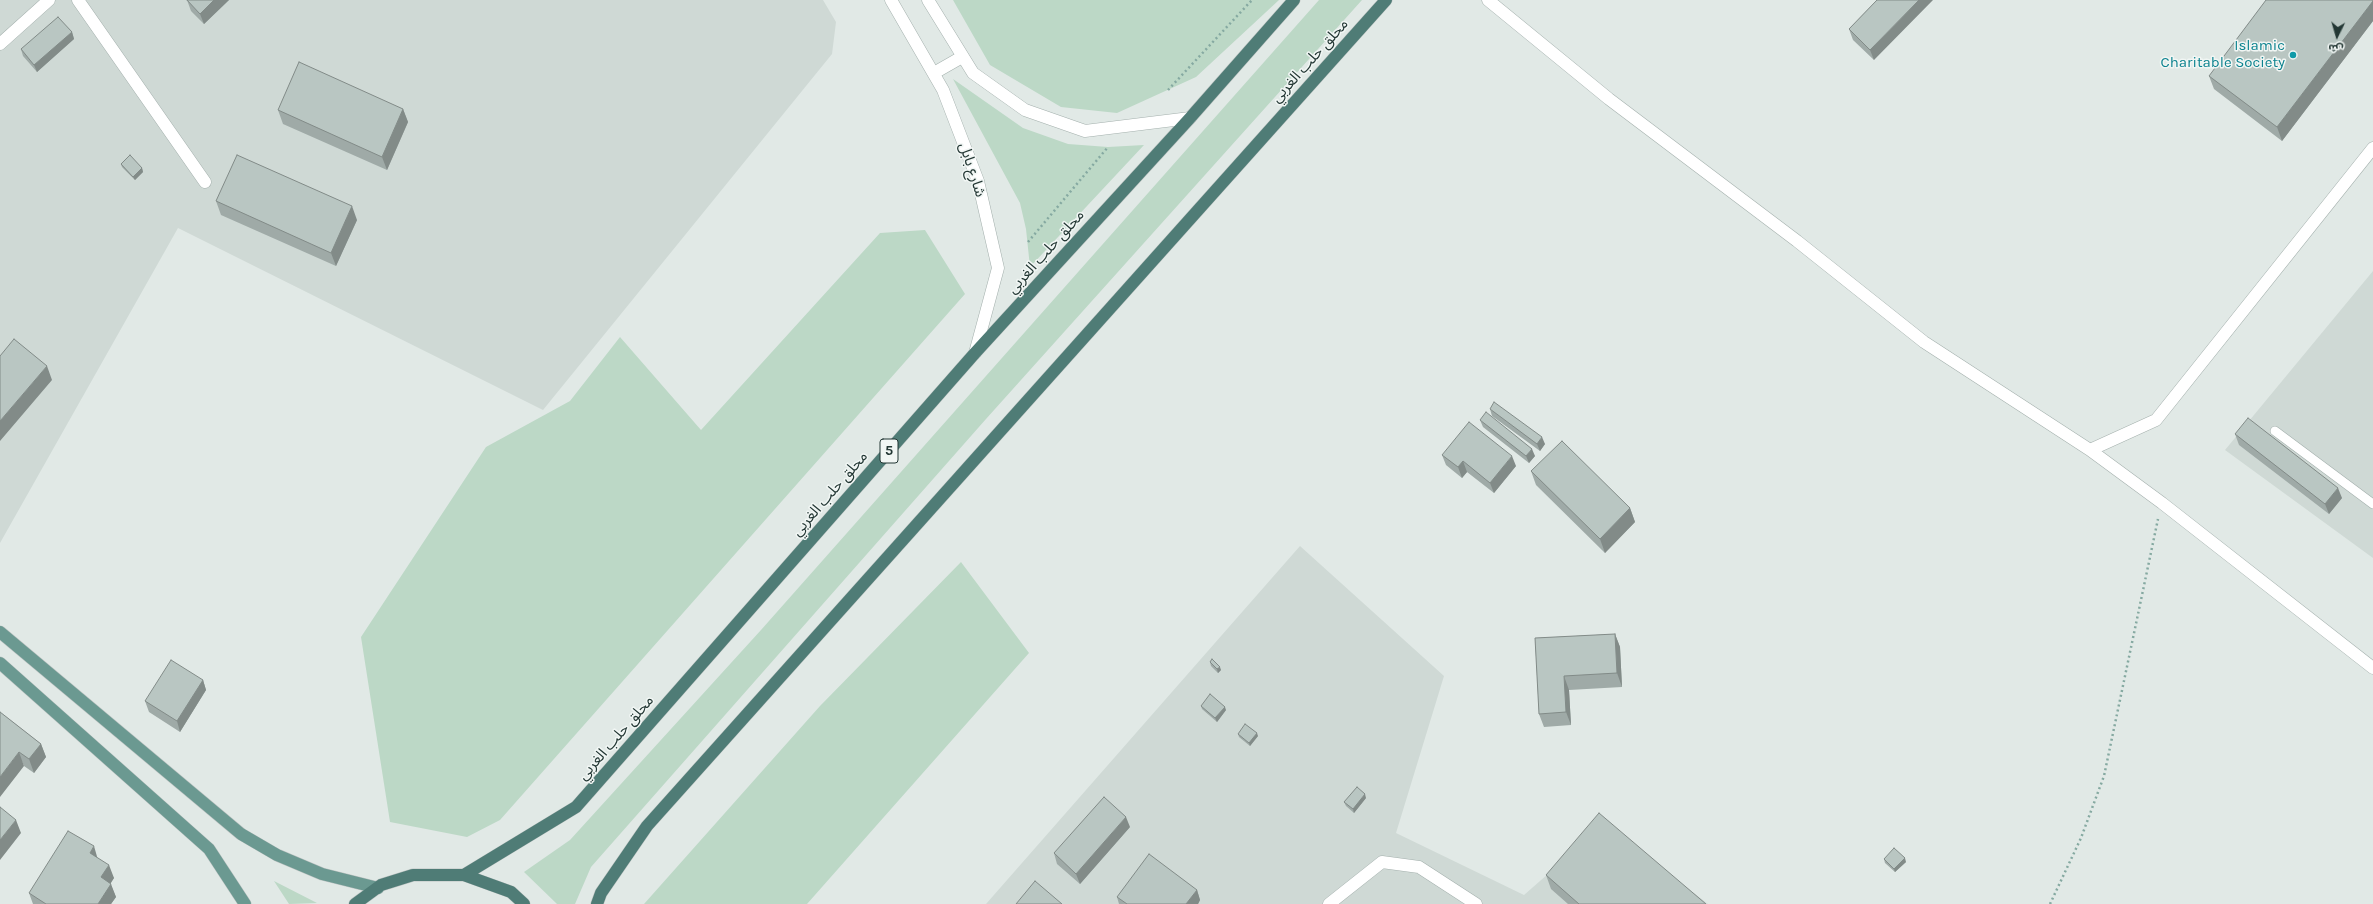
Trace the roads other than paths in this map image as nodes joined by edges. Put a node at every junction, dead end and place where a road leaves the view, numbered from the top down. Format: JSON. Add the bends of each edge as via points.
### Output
{"nodes":[{"id":1,"x":49,"y":0,"type":"edge"},
{"id":2,"x":78,"y":0,"type":"edge"},
{"id":3,"x":891,"y":0,"type":"edge"},
{"id":4,"x":928,"y":0,"type":"edge"},
{"id":5,"x":1294,"y":0,"type":"edge"},
{"id":6,"x":1386,"y":0,"type":"edge"},
{"id":7,"x":1488,"y":0,"type":"edge"},
{"id":8,"x":0,"y":44,"type":"edge"},
{"id":9,"x":962,"y":57,"type":"junction"},
{"id":10,"x":934,"y":73,"type":"junction"},
{"id":11,"x":1190,"y":118,"type":"junction"},
{"id":12,"x":2373,"y":148,"type":"edge"},
{"id":13,"x":206,"y":182,"type":"dead end"},
{"id":14,"x":975,"y":353,"type":"junction"},
{"id":15,"x":2275,"y":431,"type":"dead end"},
{"id":16,"x":2090,"y":450,"type":"junction"},
{"id":17,"x":2373,"y":504,"type":"edge"},
{"id":18,"x":0,"y":632,"type":"edge"},
{"id":19,"x":0,"y":663,"type":"edge"},
{"id":20,"x":2373,"y":668,"type":"edge"},
{"id":21,"x":464,"y":875,"type":"junction"},
{"id":22,"x":378,"y":888,"type":"junction"},
{"id":23,"x":246,"y":904,"type":"edge"},
{"id":24,"x":355,"y":904,"type":"edge"},
{"id":25,"x":524,"y":904,"type":"edge"},
{"id":26,"x":597,"y":904,"type":"edge"},
{"id":27,"x":1329,"y":904,"type":"edge"},
{"id":28,"x":1476,"y":904,"type":"edge"}],
"edges":[{"from":1,"to":8,"type":"street"},
{"from":2,"to":13,"type":"street"},
{"from":3,"to":10,"type":"street","name":"شارع بابل"},
{"from":4,"to":9,"type":"street"},
{"from":5,"to":11,"type":"highway","name":"محلق حلب الغربي","number":"5"},
{"from":6,"to":26,"type":"highway","name":"محلق حلب الغربي","via":[[647,826],[601,893]]},
{"from":7,"to":16,"type":"street","via":[[1609,99],[1791,236],[1924,342]]},
{"from":9,"to":10,"type":"street"},
{"from":9,"to":11,"type":"street","via":[[973,73],[1024,110],[1085,131]]},
{"from":10,"to":14,"type":"street","name":"شارع بابل","via":[[978,181],[998,268]]},
{"from":11,"to":14,"type":"highway","name":"محلق حلب الغربي","number":"5"},
{"from":12,"to":16,"type":"street","via":[[2156,420]]},
{"from":14,"to":21,"type":"highway","name":"محلق حلب الغربي","number":"5","via":[[576,807]]},
{"from":15,"to":17,"type":"lane"},
{"from":16,"to":20,"type":"street"},
{"from":18,"to":22,"type":"main road","via":[[241,834],[277,855],[322,874]]},
{"from":19,"to":23,"type":"main road","via":[[209,849]]},
{"from":21,"to":22,"type":"highway","via":[[413,876]]},
{"from":21,"to":25,"type":"highway","via":[[511,892]]},
{"from":22,"to":24,"type":"highway"},
{"from":27,"to":28,"type":"street","via":[[1382,862],[1419,867]]}]}
